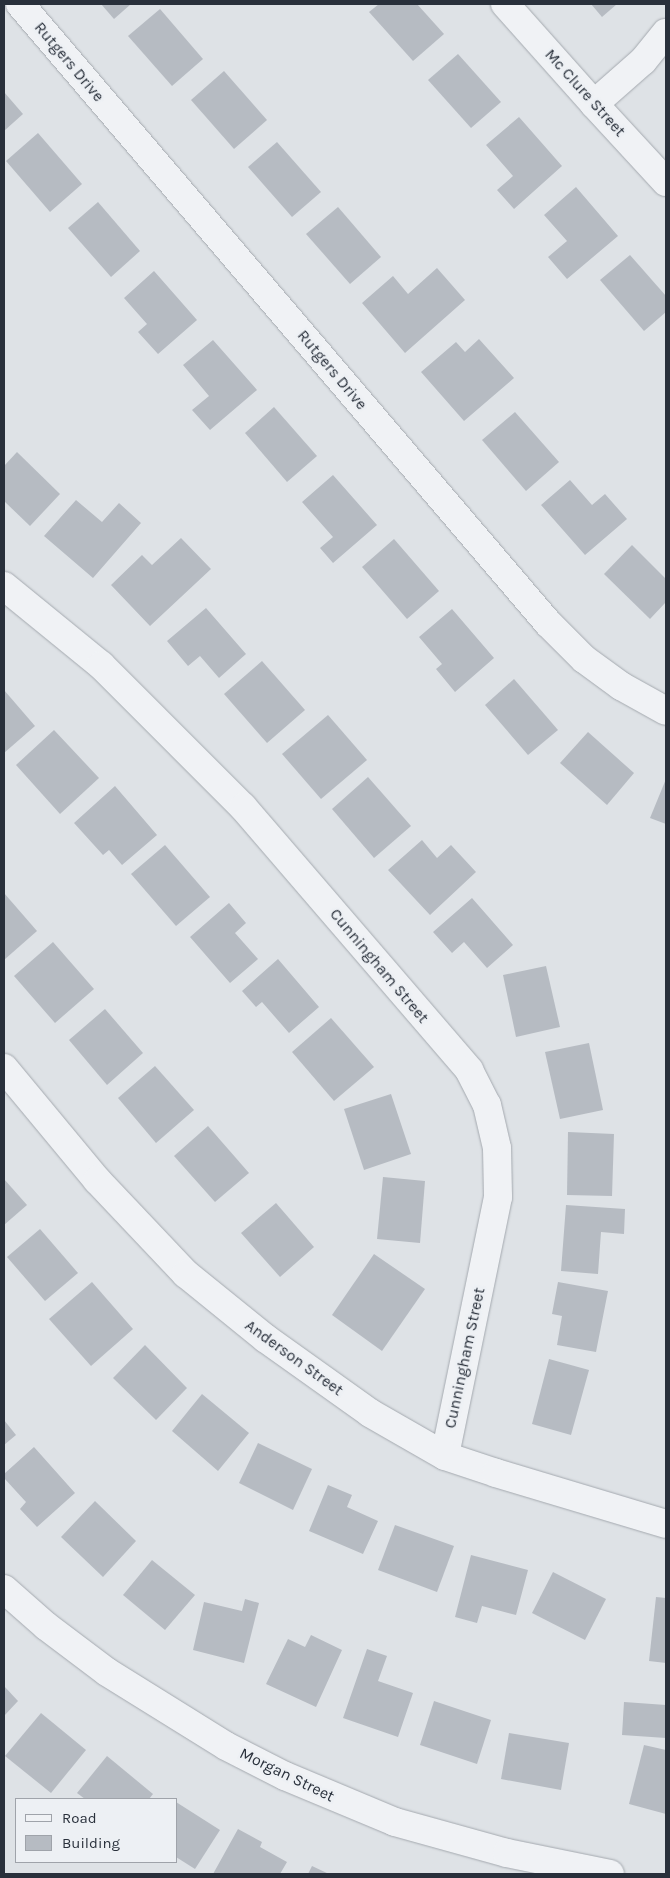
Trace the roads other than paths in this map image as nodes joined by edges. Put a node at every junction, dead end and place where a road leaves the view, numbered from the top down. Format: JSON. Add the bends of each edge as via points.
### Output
{"nodes":[{"id":1,"x":20,"y":4,"type":"edge"},
{"id":2,"x":506,"y":4,"type":"edge"},
{"id":3,"x":666,"y":33,"type":"edge"},
{"id":4,"x":594,"y":104,"type":"junction"},
{"id":5,"x":666,"y":182,"type":"edge"},
{"id":6,"x":4,"y":586,"type":"edge"},
{"id":7,"x":666,"y":711,"type":"edge"},
{"id":8,"x":6,"y":1075,"type":"edge"},
{"id":9,"x":445,"y":1456,"type":"junction"},
{"id":10,"x":666,"y":1524,"type":"edge"},
{"id":11,"x":4,"y":1589,"type":"edge"},
{"id":12,"x":610,"y":1874,"type":"edge"}],
"edges":[{"from":1,"to":7,"type":"street","name":"Rutgers Drive","via":[[548,623],[584,659],[614,681]]},
{"from":2,"to":4,"type":"street","name":"Mc Clure Street"},
{"from":3,"to":4,"type":"street","via":[[643,61]]},
{"from":4,"to":5,"type":"street","name":"Mc Clure Street"},
{"from":6,"to":9,"type":"street","name":"Cunningham Street","via":[[101,665],[243,806],[469,1070],[487,1105],[496,1148],[498,1197]]},
{"from":8,"to":9,"type":"street","name":"Anderson Street","via":[[97,1180],[186,1274],[265,1338],[362,1407]]},
{"from":9,"to":10,"type":"street","name":"Anderson Street"},
{"from":11,"to":12,"type":"street","name":"Morgan Street","via":[[107,1672],[226,1746],[285,1776],[395,1822],[507,1854]]}]}
